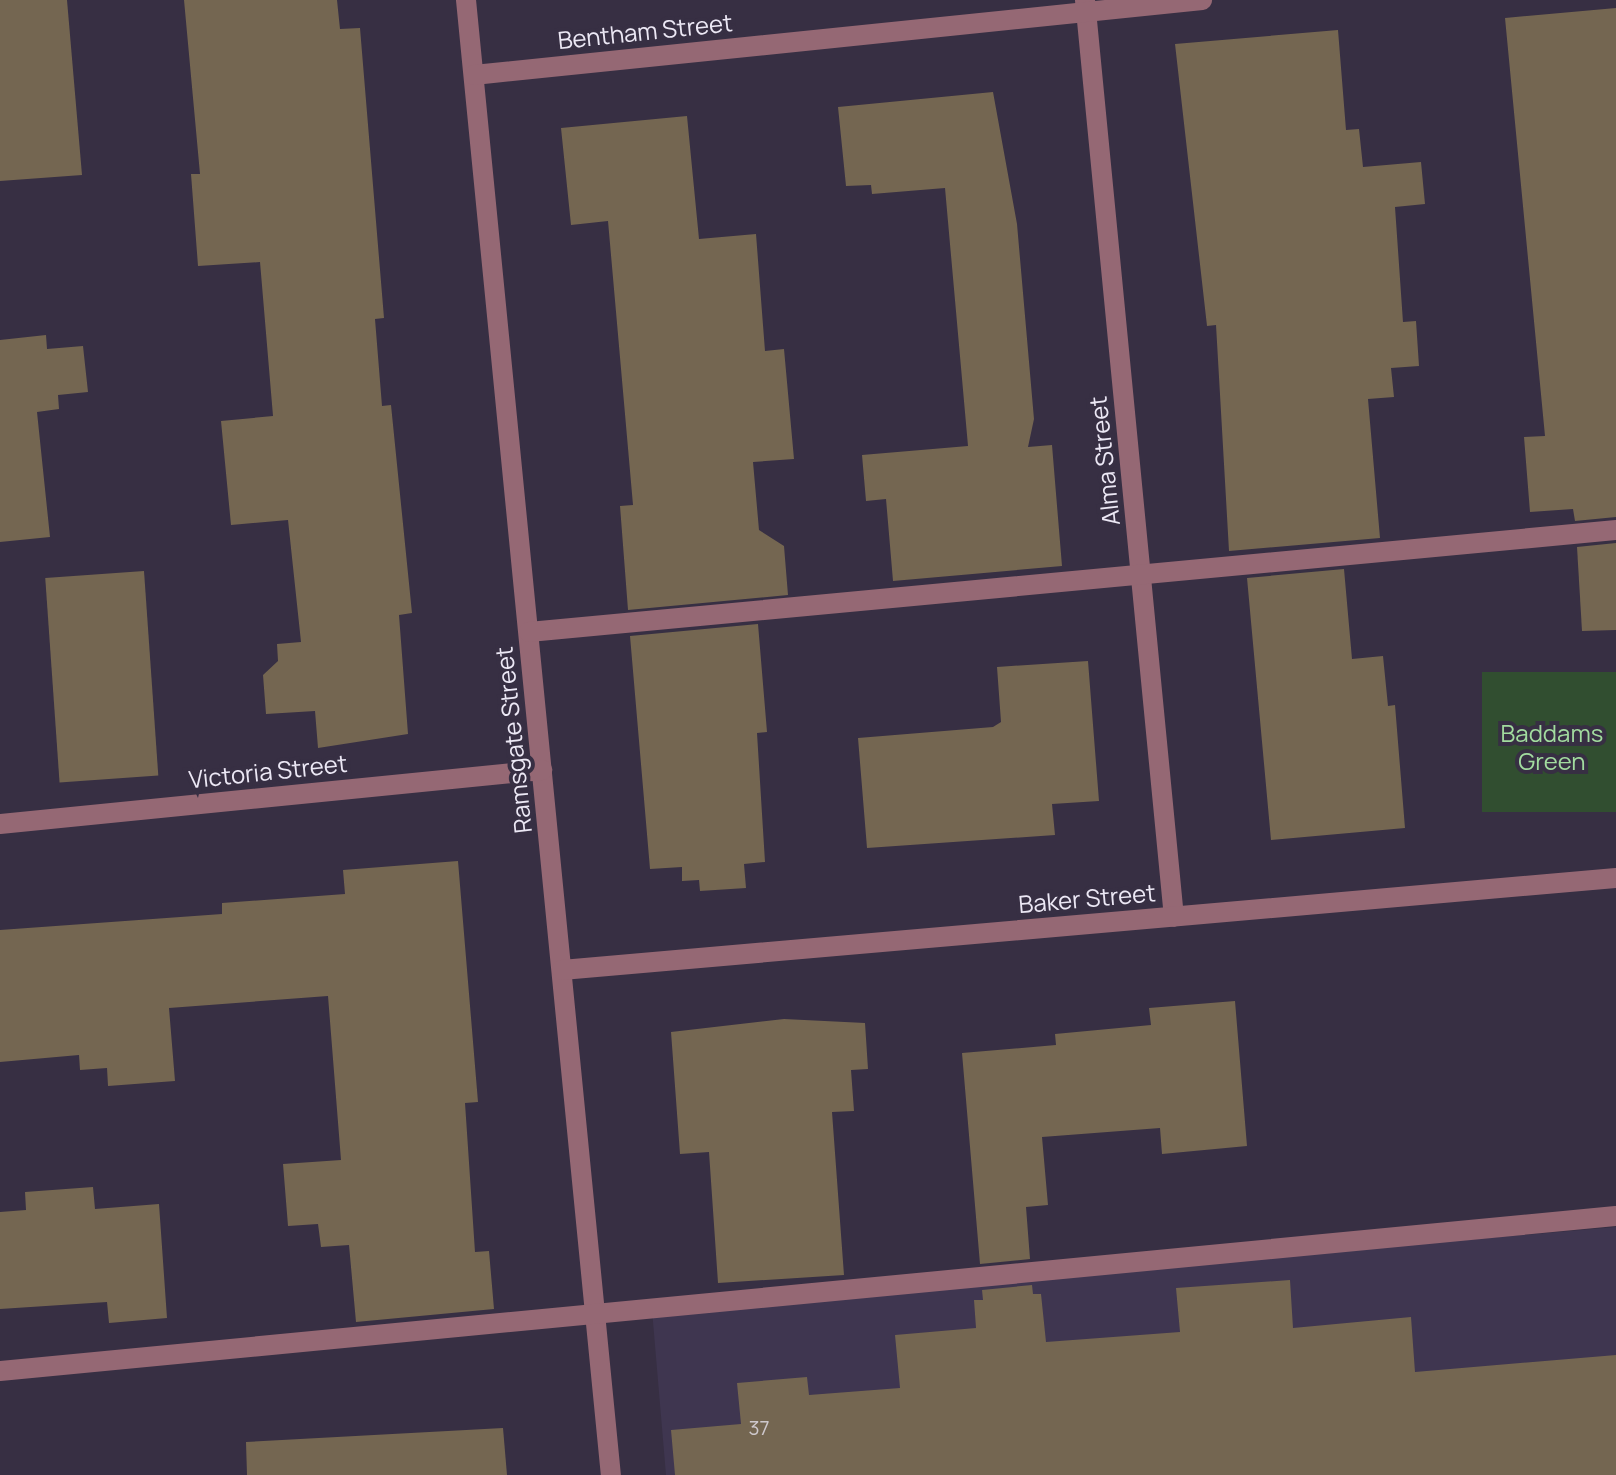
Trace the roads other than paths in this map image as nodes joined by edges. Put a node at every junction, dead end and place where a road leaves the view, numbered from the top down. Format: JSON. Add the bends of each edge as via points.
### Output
{"nodes":[{"id":1,"x":466,"y":0,"type":"edge"},
{"id":2,"x":1202,"y":0,"type":"edge"},
{"id":3,"x":1085,"y":6,"type":"edge"},
{"id":4,"x":474,"y":75,"type":"junction"},
{"id":5,"x":1616,"y":530,"type":"edge"},
{"id":6,"x":1141,"y":575,"type":"junction"},
{"id":7,"x":529,"y":632,"type":"junction"},
{"id":8,"x":542,"y":770,"type":"junction"},
{"id":9,"x":0,"y":824,"type":"edge"},
{"id":10,"x":1616,"y":878,"type":"edge"},
{"id":11,"x":1174,"y":917,"type":"junction"},
{"id":12,"x":562,"y":970,"type":"junction"},
{"id":13,"x":1616,"y":1216,"type":"edge"},
{"id":14,"x":595,"y":1312,"type":"junction"},
{"id":15,"x":0,"y":1371,"type":"edge"},
{"id":16,"x":611,"y":1475,"type":"edge"}],
"edges":[{"from":1,"to":4,"type":"street","name":"Ramsgate Street"},
{"from":2,"to":3,"type":"street","name":"Bentham Street"},
{"from":3,"to":4,"type":"street","name":"Bentham Street"},
{"from":3,"to":6,"type":"street","name":"Alma Street"},
{"from":4,"to":7,"type":"street","name":"Ramsgate Street"},
{"from":5,"to":6,"type":"street"},
{"from":6,"to":7,"type":"street"},
{"from":6,"to":11,"type":"street","name":"Alma Street"},
{"from":7,"to":8,"type":"street","name":"Ramsgate Street"},
{"from":8,"to":9,"type":"street","name":"Victoria Street"},
{"from":8,"to":12,"type":"street","name":"Ramsgate Street"},
{"from":10,"to":11,"type":"street","name":"Baker Street"},
{"from":11,"to":12,"type":"street","name":"Baker Street"},
{"from":12,"to":14,"type":"street","name":"Ramsgate Street"},
{"from":13,"to":14,"type":"street"},
{"from":14,"to":15,"type":"street"},
{"from":14,"to":16,"type":"street","name":"Ramsgate Street"}]}
